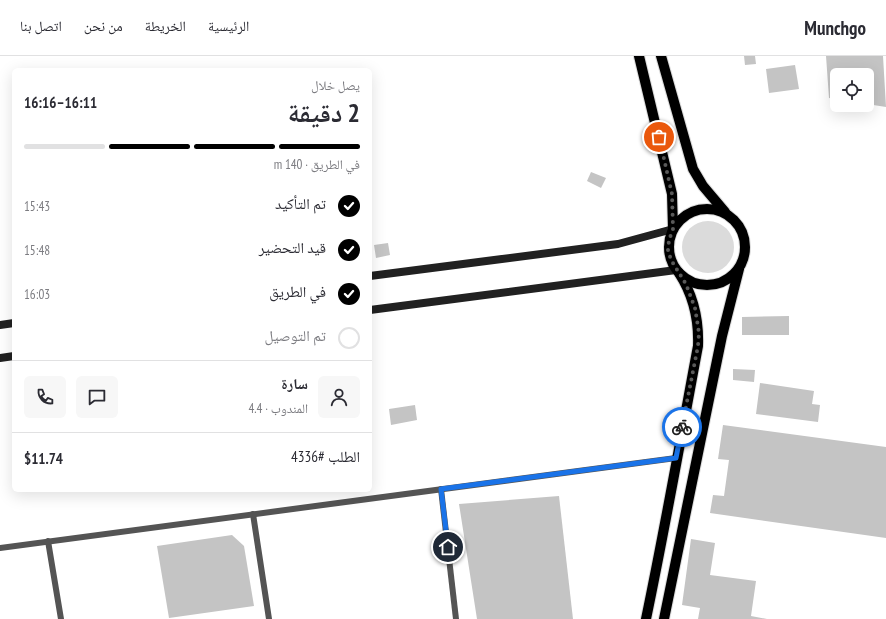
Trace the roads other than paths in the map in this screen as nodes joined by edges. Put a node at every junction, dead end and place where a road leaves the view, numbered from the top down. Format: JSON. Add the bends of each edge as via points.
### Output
{"nodes":[{"id":1,"x":639,"y":56,"type":"edge"},
{"id":2,"x":661,"y":56,"type":"edge"},
{"id":3,"x":727,"y":213,"type":"junction"},
{"id":4,"x":673,"y":229,"type":"junction"},
{"id":5,"x":739,"y":269,"type":"junction"},
{"id":6,"x":677,"y":272,"type":"junction"},
{"id":7,"x":372,"y":276,"type":"edge"},
{"id":8,"x":372,"y":310,"type":"edge"},
{"id":9,"x":12,"y":323,"type":"edge"},
{"id":10,"x":0,"y":325,"type":"edge"},
{"id":11,"x":12,"y":356,"type":"edge"},
{"id":12,"x":0,"y":358,"type":"edge"},
{"id":13,"x":676,"y":458,"type":"junction"},
{"id":14,"x":441,"y":489,"type":"junction"},
{"id":15,"x":253,"y":514,"type":"junction"},
{"id":16,"x":48,"y":541,"type":"junction"},
{"id":17,"x":0,"y":548,"type":"edge"},
{"id":18,"x":61,"y":619,"type":"edge"},
{"id":19,"x":269,"y":619,"type":"edge"},
{"id":20,"x":456,"y":619,"type":"edge"},
{"id":21,"x":646,"y":619,"type":"edge"},
{"id":22,"x":664,"y":619,"type":"edge"}],
"edges":[{"from":1,"to":4,"type":"main road","via":[[672,194]]},
{"from":2,"to":3,"type":"main road","via":[[693,169],[703,186]]},
{"from":3,"to":4,"type":"main road","via":[[702,208],[680,219]]},
{"from":3,"to":5,"type":"main road","via":[[743,231],[746,243],[745,255]]},
{"from":4,"to":6,"type":"main road","via":[[668,250]]},
{"from":4,"to":7,"type":"main road","via":[[618,244]]},
{"from":5,"to":6,"type":"main road","via":[[721,283],[710,285],[698,285]]},
{"from":5,"to":22,"type":"main road","via":[[722,336]]},
{"from":6,"to":8,"type":"main road"},
{"from":6,"to":13,"type":"main road","via":[[691,296],[699,333]]},
{"from":9,"to":10,"type":"main road"},
{"from":11,"to":12,"type":"main road"},
{"from":13,"to":14,"type":"lane"},
{"from":13,"to":21,"type":"main road","via":[[662,545]]},
{"from":14,"to":15,"type":"lane"},
{"from":14,"to":20,"type":"lane"},
{"from":15,"to":16,"type":"lane"},
{"from":15,"to":19,"type":"lane"},
{"from":16,"to":17,"type":"lane"},
{"from":16,"to":18,"type":"lane"}]}
